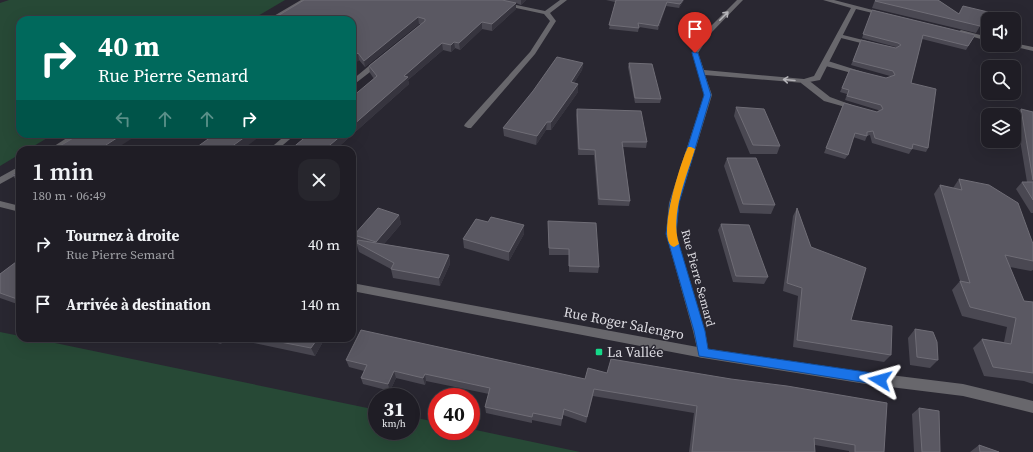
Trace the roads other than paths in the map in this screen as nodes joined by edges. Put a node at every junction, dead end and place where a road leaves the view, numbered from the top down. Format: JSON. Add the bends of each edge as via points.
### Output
{"nodes":[{"id":1,"x":305,"y":0,"type":"edge"},
{"id":2,"x":483,"y":0,"type":"edge"},
{"id":3,"x":564,"y":0,"type":"edge"},
{"id":4,"x":740,"y":0,"type":"edge"},
{"id":5,"x":830,"y":0,"type":"edge"},
{"id":6,"x":854,"y":6,"type":"junction"},
{"id":7,"x":546,"y":13,"type":"junction"},
{"id":8,"x":277,"y":16,"type":"edge"},
{"id":9,"x":891,"y":16,"type":"edge"},
{"id":10,"x":951,"y":30,"type":"edge"},
{"id":11,"x":839,"y":36,"type":"junction"},
{"id":12,"x":981,"y":37,"type":"edge"},
{"id":13,"x":881,"y":46,"type":"edge"},
{"id":14,"x":1021,"y":47,"type":"edge"},
{"id":15,"x":1033,"y":50,"type":"edge"},
{"id":16,"x":387,"y":55,"type":"edge"},
{"id":17,"x":825,"y":63,"type":"junction"},
{"id":18,"x":700,"y":72,"type":"junction"},
{"id":19,"x":873,"y":76,"type":"edge"},
{"id":20,"x":356,"y":81,"type":"edge"},
{"id":21,"x":804,"y":81,"type":"junction"},
{"id":22,"x":861,"y":109,"type":"edge"},
{"id":23,"x":468,"y":126,"type":"dead end"},
{"id":24,"x":72,"y":138,"type":"edge"},
{"id":25,"x":287,"y":138,"type":"edge"},
{"id":26,"x":59,"y":146,"type":"edge"},
{"id":27,"x":277,"y":146,"type":"edge"},
{"id":28,"x":16,"y":172,"type":"edge"},
{"id":29,"x":0,"y":182,"type":"edge"},
{"id":30,"x":0,"y":204,"type":"edge"},
{"id":31,"x":16,"y":209,"type":"edge"},
{"id":32,"x":356,"y":288,"type":"edge"},
{"id":33,"x":703,"y":353,"type":"junction"},
{"id":34,"x":1033,"y":407,"type":"edge"}],
"edges":[{"from":1,"to":8,"type":"street"},
{"from":2,"to":7,"type":"street"},
{"from":3,"to":7,"type":"street"},
{"from":18,"to":4,"type":"street","name":"Rue Pierre Semard","one_way":true,"via":[[695,53],[708,32]]},
{"from":5,"to":6,"type":"street"},
{"from":6,"to":9,"type":"street"},
{"from":6,"to":11,"type":"street"},
{"from":7,"to":23,"type":"street","via":[[553,21],[533,53]]},
{"from":10,"to":12,"type":"street"},
{"from":11,"to":13,"type":"street"},
{"from":11,"to":17,"type":"street"},
{"from":14,"to":15,"type":"street"},
{"from":16,"to":20,"type":"street"},
{"from":17,"to":19,"type":"street"},
{"from":17,"to":21,"type":"street","via":[[817,78]]},
{"from":21,"to":18,"type":"street","one_way":true},
{"from":18,"to":33,"type":"street","name":"Rue Pierre Semard","via":[[708,95],[674,203],[671,234]]},
{"from":21,"to":22,"type":"street","via":[[827,99]]},
{"from":24,"to":26,"type":"street"},
{"from":25,"to":27,"type":"street"},
{"from":28,"to":29,"type":"street"},
{"from":30,"to":31,"type":"street"},
{"from":32,"to":33,"type":"street","name":"Rue Roger Salengro"},
{"from":33,"to":34,"type":"street","name":"Rue Roger Salengro","via":[[963,390]]}]}
